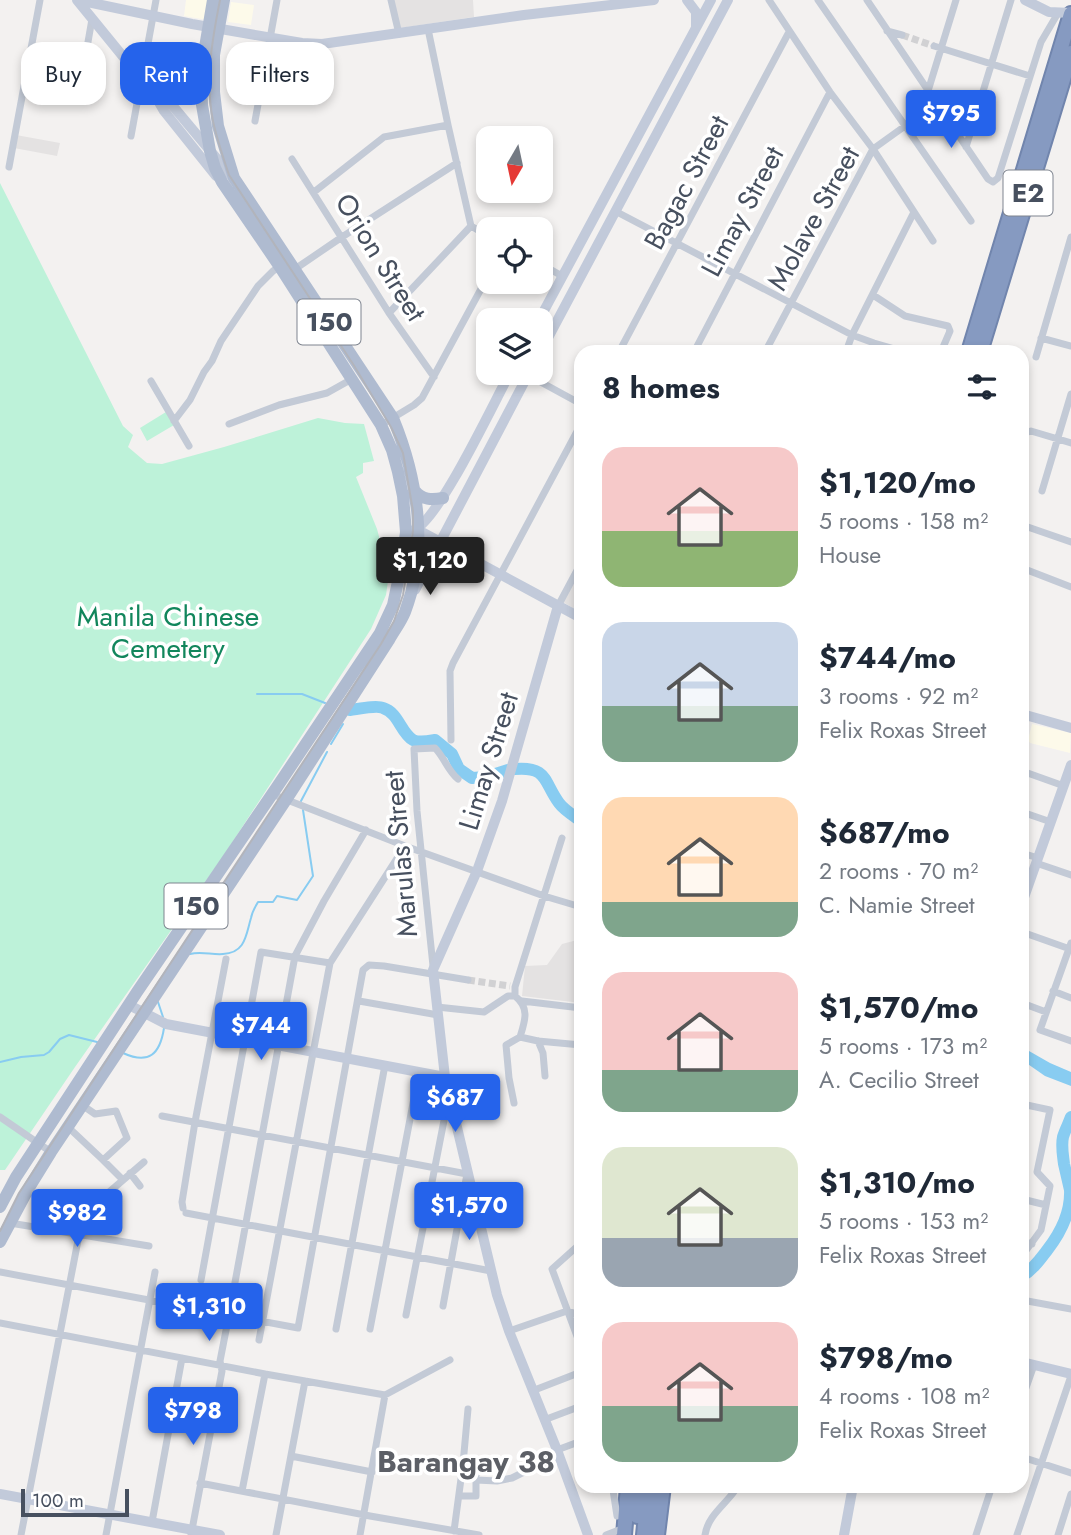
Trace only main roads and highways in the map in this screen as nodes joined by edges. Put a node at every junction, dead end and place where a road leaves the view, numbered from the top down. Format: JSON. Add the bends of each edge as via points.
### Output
{"nodes":[{"id":1,"x":213,"y":0,"type":"edge"},
{"id":2,"x":224,"y":0,"type":"edge"},
{"id":3,"x":1067,"y":13,"type":"edge"},
{"id":4,"x":213,"y":27,"type":"junction"},
{"id":5,"x":1071,"y":52,"type":"edge"},
{"id":6,"x":228,"y":180,"type":"junction"},
{"id":7,"x":288,"y":266,"type":"junction"},
{"id":8,"x":971,"y":345,"type":"edge"},
{"id":9,"x":982,"y":345,"type":"edge"},
{"id":10,"x":387,"y":422,"type":"junction"},
{"id":11,"x":415,"y":491,"type":"junction"},
{"id":12,"x":443,"y":498,"type":"road end"},
{"id":13,"x":412,"y":531,"type":"junction"},
{"id":14,"x":0,"y":1207,"type":"edge"},
{"id":15,"x":0,"y":1242,"type":"edge"},
{"id":16,"x":637,"y":1493,"type":"edge"},
{"id":17,"x":640,"y":1493,"type":"edge"},
{"id":18,"x":660,"y":1493,"type":"edge"},
{"id":19,"x":624,"y":1533,"type":"edge"},
{"id":20,"x":645,"y":1533,"type":"edge"}],
"edges":[{"from":1,"to":4,"type":"main road","number":"150"},
{"from":2,"to":4,"type":"main road","number":"150"},
{"from":3,"to":8,"type":"highway","number":"E2"},
{"from":4,"to":6,"type":"main road","number":"150","via":[[216,112]]},
{"from":4,"to":6,"type":"main road","number":"150","via":[[201,71],[201,105],[215,168]]},
{"from":5,"to":9,"type":"highway","number":"E2"},
{"from":6,"to":7,"type":"main road","number":"150"},
{"from":7,"to":10,"type":"main road","number":"150"},
{"from":7,"to":10,"type":"main road","number":"150","via":[[352,379]]},
{"from":10,"to":11,"type":"main road","number":"150","via":[[404,446]]},
{"from":10,"to":13,"type":"main road","number":"150"},
{"from":11,"to":12,"type":"main road","via":[[427,499]]},
{"from":11,"to":13,"type":"main road","number":"150"},
{"from":13,"to":14,"type":"main road","number":"150","via":[[393,605],[380,633],[129,1005]]},
{"from":13,"to":15,"type":"main road","number":"150","via":[[412,586],[404,614],[389,640],[291,802],[51,1152]]},
{"from":16,"to":19,"type":"highway"},
{"from":17,"to":20,"type":"highway"},
{"from":18,"to":20,"type":"highway"}]}
